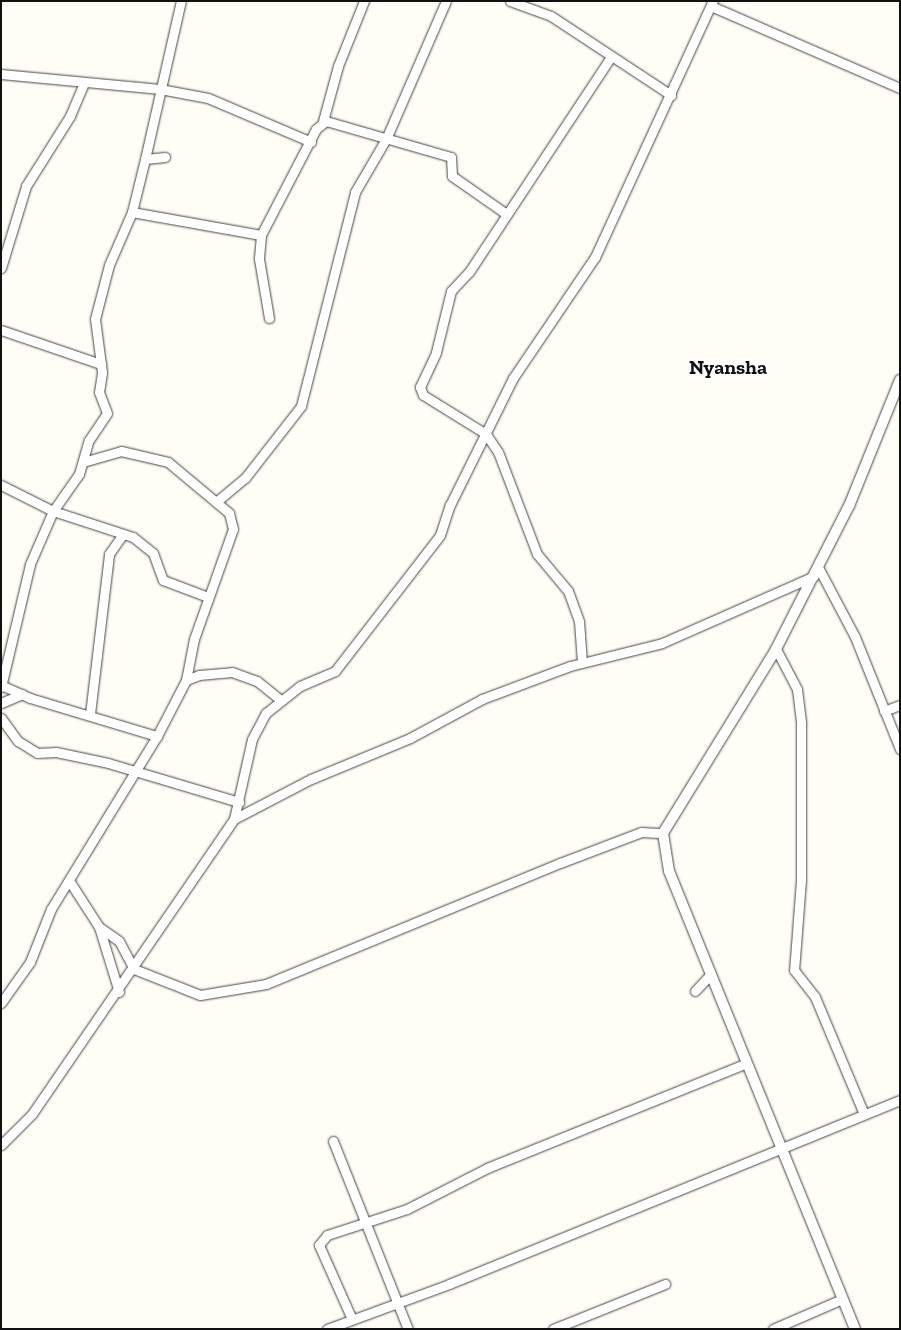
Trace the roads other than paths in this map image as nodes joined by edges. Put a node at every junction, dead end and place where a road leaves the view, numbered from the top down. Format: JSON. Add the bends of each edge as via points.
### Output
{"nodes":[{"id":1,"x":181,"y":1,"type":"edge"},
{"id":2,"x":364,"y":1,"type":"edge"},
{"id":3,"x":446,"y":1,"type":"edge"},
{"id":4,"x":510,"y":1,"type":"edge"},
{"id":5,"x":712,"y":3,"type":"edge"},
{"id":6,"x":611,"y":57,"type":"junction"},
{"id":7,"x":1,"y":74,"type":"edge"},
{"id":8,"x":84,"y":83,"type":"junction"},
{"id":9,"x":160,"y":88,"type":"junction"},
{"id":10,"x":900,"y":88,"type":"edge"},
{"id":11,"x":672,"y":95,"type":"junction"},
{"id":12,"x":323,"y":121,"type":"junction"},
{"id":13,"x":386,"y":139,"type":"junction"},
{"id":14,"x":311,"y":142,"type":"junction"},
{"id":15,"x":166,"y":157,"type":"dead end"},
{"id":16,"x":145,"y":159,"type":"junction"},
{"id":17,"x":132,"y":212,"type":"junction"},
{"id":18,"x":504,"y":213,"type":"junction"},
{"id":19,"x":261,"y":235,"type":"junction"},
{"id":20,"x":1,"y":268,"type":"edge"},
{"id":21,"x":269,"y":318,"type":"dead end"},
{"id":22,"x":1,"y":330,"type":"edge"},
{"id":23,"x":100,"y":364,"type":"junction"},
{"id":24,"x":900,"y":380,"type":"edge"},
{"id":25,"x":486,"y":434,"type":"junction"},
{"id":26,"x":83,"y":462,"type":"junction"},
{"id":27,"x":1,"y":485,"type":"edge"},
{"id":28,"x":216,"y":502,"type":"junction"},
{"id":29,"x":53,"y":511,"type":"junction"},
{"id":30,"x":123,"y":534,"type":"junction"},
{"id":31,"x":816,"y":571,"type":"junction"},
{"id":32,"x":208,"y":597,"type":"junction"},
{"id":33,"x":776,"y":649,"type":"junction"},
{"id":34,"x":582,"y":663,"type":"junction"},
{"id":35,"x":186,"y":680,"type":"junction"},
{"id":36,"x":1,"y":686,"type":"edge"},
{"id":37,"x":22,"y":694,"type":"junction"},
{"id":38,"x":279,"y":699,"type":"junction"},
{"id":39,"x":1,"y":702,"type":"edge"},
{"id":40,"x":900,"y":705,"type":"edge"},
{"id":41,"x":884,"y":711,"type":"junction"},
{"id":42,"x":90,"y":714,"type":"junction"},
{"id":43,"x":1,"y":718,"type":"edge"},
{"id":44,"x":157,"y":736,"type":"junction"},
{"id":45,"x":900,"y":749,"type":"edge"},
{"id":46,"x":133,"y":771,"type":"junction"},
{"id":47,"x":239,"y":802,"type":"junction"},
{"id":48,"x":234,"y":818,"type":"junction"},
{"id":49,"x":663,"y":833,"type":"junction"},
{"id":50,"x":70,"y":882,"type":"junction"},
{"id":51,"x":99,"y":927,"type":"junction"},
{"id":52,"x":134,"y":969,"type":"junction"},
{"id":53,"x":711,"y":974,"type":"junction"},
{"id":54,"x":695,"y":991,"type":"dead end"},
{"id":55,"x":119,"y":992,"type":"junction"},
{"id":56,"x":1,"y":1003,"type":"edge"},
{"id":57,"x":747,"y":1063,"type":"junction"},
{"id":58,"x":900,"y":1100,"type":"edge"},
{"id":59,"x":864,"y":1114,"type":"junction"},
{"id":60,"x":333,"y":1141,"type":"dead end"},
{"id":61,"x":2,"y":1142,"type":"edge"},
{"id":62,"x":782,"y":1147,"type":"junction"},
{"id":63,"x":364,"y":1221,"type":"junction"},
{"id":64,"x":665,"y":1284,"type":"dead end"},
{"id":65,"x":842,"y":1298,"type":"junction"},
{"id":66,"x":398,"y":1303,"type":"junction"},
{"id":67,"x":351,"y":1317,"type":"junction"},
{"id":68,"x":327,"y":1329,"type":"edge"},
{"id":69,"x":408,"y":1329,"type":"edge"},
{"id":70,"x":553,"y":1329,"type":"edge"},
{"id":71,"x":773,"y":1329,"type":"edge"},
{"id":72,"x":855,"y":1329,"type":"edge"}],
"edges":[{"from":1,"to":9,"type":"street"},
{"from":2,"to":12,"type":"street","via":[[338,66]]},
{"from":3,"to":13,"type":"street"},
{"from":4,"to":6,"type":"street","via":[[551,16]]},
{"from":5,"to":10,"type":"street"},
{"from":5,"to":11,"type":"street"},
{"from":6,"to":11,"type":"street"},
{"from":6,"to":18,"type":"street"},
{"from":7,"to":8,"type":"street"},
{"from":8,"to":9,"type":"street"},
{"from":8,"to":20,"type":"street","via":[[70,116],[26,186]]},
{"from":9,"to":14,"type":"street","via":[[208,98]]},
{"from":9,"to":16,"type":"street"},
{"from":11,"to":25,"type":"street","via":[[595,257],[513,378]]},
{"from":12,"to":13,"type":"street"},
{"from":12,"to":14,"type":"street"},
{"from":13,"to":18,"type":"street","via":[[451,157],[452,176]]},
{"from":13,"to":28,"type":"street","via":[[355,192],[301,406],[244,478]]},
{"from":14,"to":19,"type":"street"},
{"from":15,"to":16,"type":"street"},
{"from":16,"to":17,"type":"street"},
{"from":17,"to":19,"type":"street"},
{"from":17,"to":23,"type":"street","via":[[109,265],[95,319]]},
{"from":18,"to":25,"type":"street","via":[[469,272],[451,291],[436,352],[420,387],[423,395]]},
{"from":19,"to":21,"type":"street","via":[[259,259]]},
{"from":22,"to":23,"type":"street"},
{"from":23,"to":26,"type":"street","via":[[99,392],[107,413],[89,440]]},
{"from":24,"to":31,"type":"street","via":[[850,506]]},
{"from":25,"to":34,"type":"street","via":[[498,452],[537,554],[568,591],[579,621]]},
{"from":25,"to":38,"type":"street","via":[[450,505],[440,536],[407,580],[335,671]]},
{"from":26,"to":28,"type":"street","via":[[121,451],[168,462]]},
{"from":26,"to":29,"type":"street"},
{"from":27,"to":29,"type":"street"},
{"from":28,"to":32,"type":"street","via":[[229,513],[234,530]]},
{"from":29,"to":30,"type":"street"},
{"from":29,"to":36,"type":"street","via":[[22,590]]},
{"from":30,"to":32,"type":"street","via":[[153,553],[162,580]]},
{"from":30,"to":42,"type":"street","via":[[109,554]]},
{"from":31,"to":33,"type":"street"},
{"from":31,"to":34,"type":"street","via":[[662,643]]},
{"from":31,"to":41,"type":"street","via":[[855,637]]},
{"from":32,"to":35,"type":"street"},
{"from":33,"to":49,"type":"street"},
{"from":33,"to":59,"type":"street","via":[[796,689],[800,724],[801,880],[796,910],[794,970],[816,997]]},
{"from":34,"to":48,"type":"street","via":[[482,699],[410,738],[311,779]]},
{"from":35,"to":38,"type":"street","via":[[232,672],[257,681]]},
{"from":35,"to":44,"type":"street"},
{"from":36,"to":37,"type":"street"},
{"from":37,"to":39,"type":"street"},
{"from":37,"to":42,"type":"street"},
{"from":38,"to":47,"type":"street","via":[[252,739]]},
{"from":40,"to":41,"type":"street"},
{"from":41,"to":45,"type":"street"},
{"from":42,"to":44,"type":"street"},
{"from":43,"to":46,"type":"street","via":[[18,741],[37,753],[56,752]]},
{"from":44,"to":46,"type":"street"},
{"from":46,"to":47,"type":"street"},
{"from":46,"to":50,"type":"street"},
{"from":47,"to":48,"type":"street"},
{"from":48,"to":52,"type":"street"},
{"from":49,"to":52,"type":"street","via":[[641,832],[560,862],[266,984],[200,995]]},
{"from":49,"to":53,"type":"street","via":[[663,856]]},
{"from":50,"to":51,"type":"street"},
{"from":50,"to":56,"type":"street","via":[[51,909],[30,962]]},
{"from":51,"to":52,"type":"street","via":[[119,941]]},
{"from":51,"to":55,"type":"street"},
{"from":52,"to":55,"type":"street"},
{"from":53,"to":54,"type":"street"},
{"from":53,"to":57,"type":"street"},
{"from":55,"to":61,"type":"street","via":[[32,1114]]},
{"from":57,"to":62,"type":"street"},
{"from":57,"to":63,"type":"street","via":[[487,1168],[407,1208]]},
{"from":58,"to":59,"type":"street"},
{"from":59,"to":62,"type":"street"},
{"from":60,"to":63,"type":"street"},
{"from":62,"to":65,"type":"street"},
{"from":62,"to":66,"type":"street"},
{"from":63,"to":66,"type":"street"},
{"from":63,"to":67,"type":"street","via":[[327,1235],[319,1245]]},
{"from":64,"to":70,"type":"street"},
{"from":65,"to":71,"type":"street"},
{"from":65,"to":72,"type":"street"},
{"from":66,"to":67,"type":"street"},
{"from":66,"to":69,"type":"street"},
{"from":67,"to":68,"type":"street"}]}
